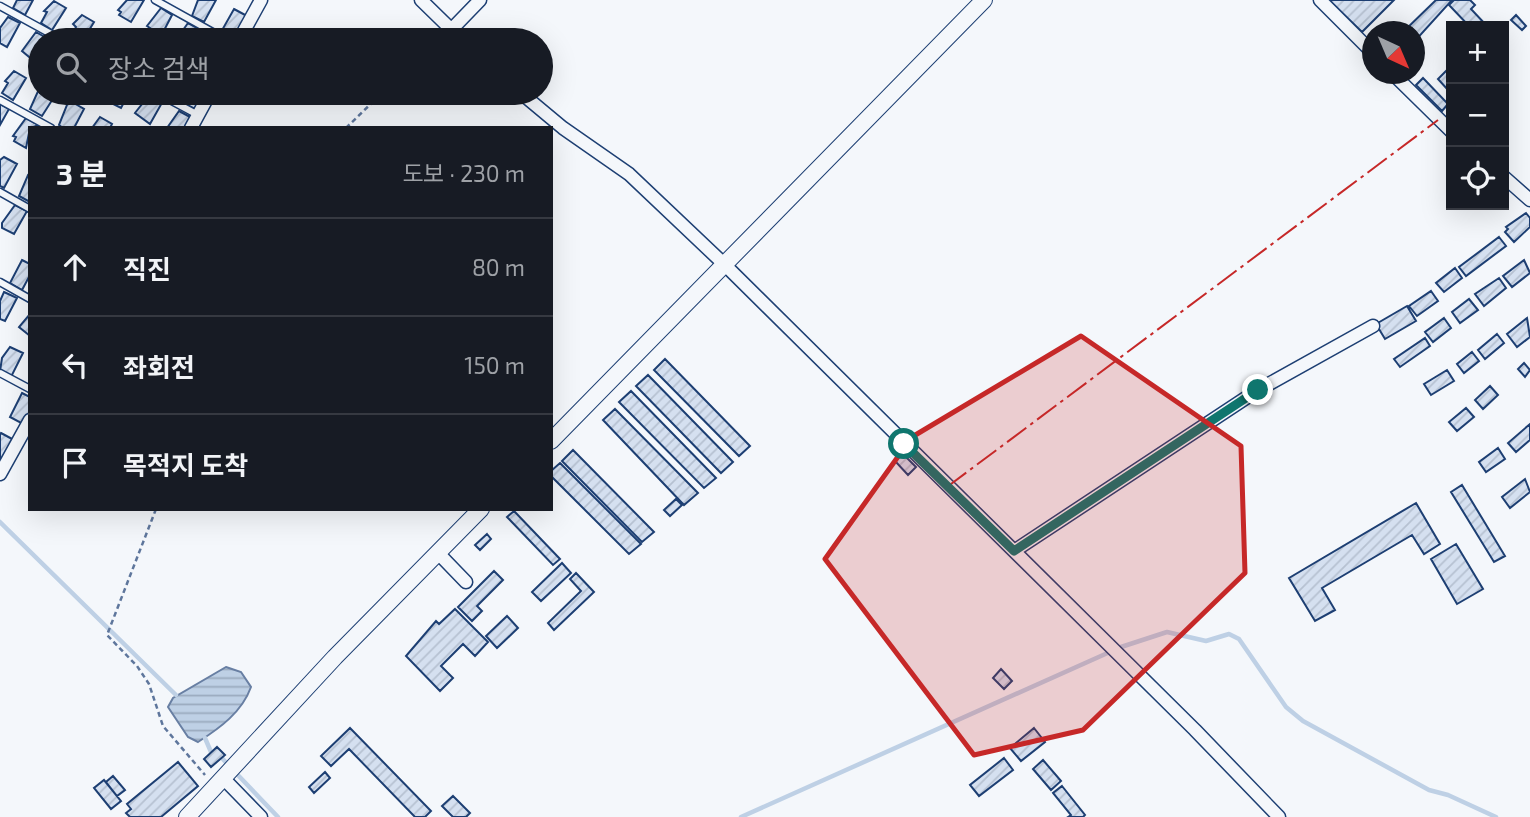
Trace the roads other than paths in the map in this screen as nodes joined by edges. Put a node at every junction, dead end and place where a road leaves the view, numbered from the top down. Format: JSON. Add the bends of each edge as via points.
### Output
{"nodes":[{"id":1,"x":155,"y":0,"type":"edge"},
{"id":2,"x":261,"y":0,"type":"edge"},
{"id":3,"x":421,"y":0,"type":"edge"},
{"id":4,"x":480,"y":0,"type":"edge"},
{"id":5,"x":984,"y":0,"type":"edge"},
{"id":6,"x":1320,"y":0,"type":"edge"},
{"id":7,"x":0,"y":6,"type":"edge"},
{"id":8,"x":40,"y":28,"type":"edge"},
{"id":9,"x":206,"y":28,"type":"edge"},
{"id":10,"x":246,"y":28,"type":"edge"},
{"id":11,"x":449,"y":28,"type":"edge"},
{"id":12,"x":453,"y":28,"type":"edge"},
{"id":13,"x":1362,"y":41,"type":"edge"},
{"id":14,"x":1403,"y":84,"type":"edge"},
{"id":15,"x":0,"y":100,"type":"edge"},
{"id":16,"x":179,"y":105,"type":"edge"},
{"id":17,"x":203,"y":105,"type":"edge"},
{"id":18,"x":535,"y":105,"type":"edge"},
{"id":19,"x":198,"y":115,"type":"junction"},
{"id":20,"x":47,"y":126,"type":"edge"},
{"id":21,"x":192,"y":126,"type":"edge"},
{"id":22,"x":1446,"y":126,"type":"edge"},
{"id":23,"x":1509,"y":181,"type":"edge"},
{"id":24,"x":0,"y":192,"type":"edge"},
{"id":25,"x":1530,"y":200,"type":"edge"},
{"id":26,"x":28,"y":208,"type":"edge"},
{"id":27,"x":726,"y":266,"type":"junction"},
{"id":28,"x":0,"y":282,"type":"edge"},
{"id":29,"x":28,"y":298,"type":"edge"},
{"id":30,"x":1373,"y":326,"type":"dead end"},
{"id":31,"x":0,"y":373,"type":"edge"},
{"id":32,"x":28,"y":388,"type":"edge"},
{"id":33,"x":28,"y":424,"type":"edge"},
{"id":34,"x":553,"y":440,"type":"edge"},
{"id":35,"x":1,"y":471,"type":"edge"},
{"id":36,"x":479,"y":511,"type":"edge"},
{"id":37,"x":1014,"y":551,"type":"junction"},
{"id":38,"x":438,"y":553,"type":"junction"},
{"id":39,"x":466,"y":582,"type":"dead end"},
{"id":40,"x":221,"y":784,"type":"junction"},
{"id":41,"x":187,"y":817,"type":"edge"},
{"id":42,"x":261,"y":817,"type":"edge"},
{"id":43,"x":1279,"y":817,"type":"edge"}],
"edges":[{"from":1,"to":9,"type":"lane"},
{"from":2,"to":10,"type":"street"},
{"from":3,"to":11,"type":"street"},
{"from":4,"to":12,"type":"street"},
{"from":5,"to":27,"type":"street"},
{"from":6,"to":13,"type":"street"},
{"from":7,"to":8,"type":"lane"},
{"from":14,"to":22,"type":"street"},
{"from":15,"to":20,"type":"lane"},
{"from":16,"to":19,"type":"lane"},
{"from":17,"to":19,"type":"street"},
{"from":18,"to":27,"type":"street","via":[[629,174]]},
{"from":19,"to":21,"type":"street"},
{"from":23,"to":25,"type":"street"},
{"from":24,"to":26,"type":"lane"},
{"from":27,"to":34,"type":"street"},
{"from":27,"to":37,"type":"street"},
{"from":28,"to":29,"type":"lane"},
{"from":30,"to":37,"type":"street","via":[[1258,390]]},
{"from":31,"to":32,"type":"lane"},
{"from":33,"to":35,"type":"street"},
{"from":36,"to":38,"type":"street"},
{"from":37,"to":43,"type":"street"},
{"from":38,"to":39,"type":"street"},
{"from":38,"to":40,"type":"street","via":[[335,657]]},
{"from":40,"to":41,"type":"street"},
{"from":40,"to":42,"type":"street"}]}
